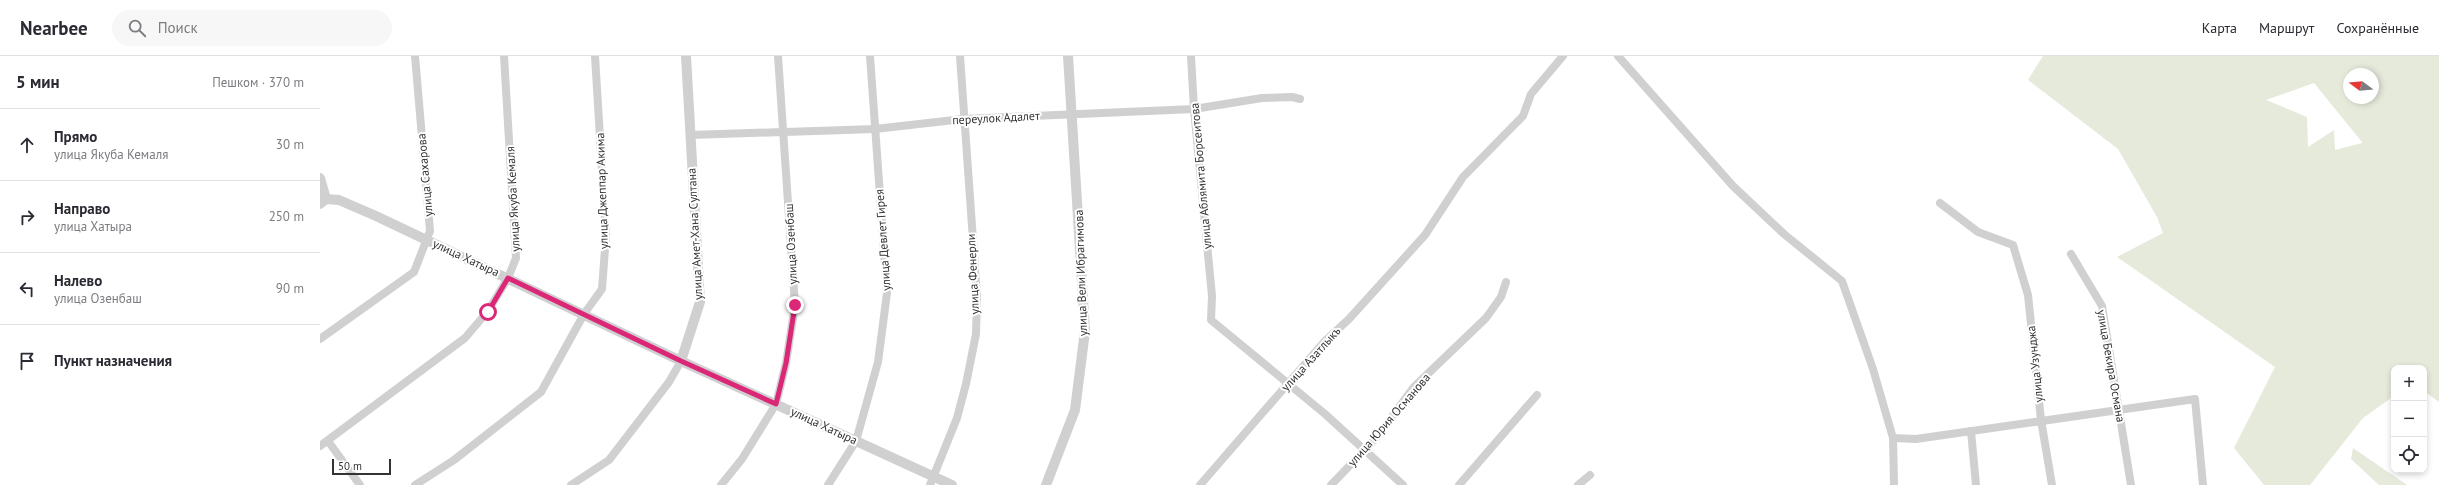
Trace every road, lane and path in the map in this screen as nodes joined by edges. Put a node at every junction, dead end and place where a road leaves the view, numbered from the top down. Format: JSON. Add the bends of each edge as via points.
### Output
{"nodes":[{"id":1,"x":415,"y":56,"type":"edge"},
{"id":2,"x":504,"y":56,"type":"edge"},
{"id":3,"x":595,"y":56,"type":"edge"},
{"id":4,"x":686,"y":56,"type":"edge"},
{"id":5,"x":778,"y":56,"type":"edge"},
{"id":6,"x":870,"y":56,"type":"edge"},
{"id":7,"x":960,"y":56,"type":"edge"},
{"id":8,"x":1068,"y":56,"type":"edge"},
{"id":9,"x":1191,"y":56,"type":"edge"},
{"id":10,"x":1563,"y":56,"type":"edge"},
{"id":11,"x":1618,"y":56,"type":"edge"},
{"id":12,"x":1300,"y":99,"type":"dead end"},
{"id":13,"x":1194,"y":108,"type":"junction"},
{"id":14,"x":1073,"y":114,"type":"junction"},
{"id":15,"x":963,"y":119,"type":"junction"},
{"id":16,"x":875,"y":129,"type":"junction"},
{"id":17,"x":784,"y":133,"type":"junction"},
{"id":18,"x":690,"y":135,"type":"junction"},
{"id":19,"x":320,"y":178,"type":"edge"},
{"id":20,"x":323,"y":202,"type":"edge"},
{"id":21,"x":1940,"y":203,"type":"dead end"},
{"id":22,"x":427,"y":240,"type":"junction"},
{"id":23,"x":2071,"y":254,"type":"dead end"},
{"id":24,"x":508,"y":278,"type":"junction"},
{"id":25,"x":1506,"y":282,"type":"dead end"},
{"id":26,"x":584,"y":314,"type":"junction"},
{"id":27,"x":320,"y":338,"type":"edge"},
{"id":28,"x":681,"y":361,"type":"junction"},
{"id":29,"x":1289,"y":384,"type":"junction"},
{"id":30,"x":1537,"y":395,"type":"dead end"},
{"id":31,"x":776,"y":404,"type":"junction"},
{"id":32,"x":2118,"y":410,"type":"junction"},
{"id":33,"x":2041,"y":420,"type":"junction"},
{"id":34,"x":1971,"y":431,"type":"junction"},
{"id":35,"x":1893,"y":438,"type":"junction"},
{"id":36,"x":328,"y":441,"type":"junction"},
{"id":37,"x":856,"y":442,"type":"junction"},
{"id":38,"x":320,"y":446,"type":"edge"},
{"id":39,"x":1366,"y":450,"type":"junction"},
{"id":40,"x":1590,"y":475,"type":"dead end"},
{"id":41,"x":932,"y":481,"type":"edge"},
{"id":42,"x":360,"y":485,"type":"edge"},
{"id":43,"x":415,"y":485,"type":"edge"},
{"id":44,"x":571,"y":485,"type":"edge"},
{"id":45,"x":721,"y":485,"type":"edge"},
{"id":46,"x":828,"y":485,"type":"edge"},
{"id":47,"x":952,"y":485,"type":"edge"},
{"id":48,"x":1046,"y":485,"type":"edge"},
{"id":49,"x":1200,"y":485,"type":"edge"},
{"id":50,"x":1331,"y":485,"type":"edge"},
{"id":51,"x":1403,"y":485,"type":"edge"},
{"id":52,"x":1459,"y":485,"type":"edge"},
{"id":53,"x":1578,"y":485,"type":"edge"},
{"id":54,"x":1894,"y":485,"type":"edge"},
{"id":55,"x":1976,"y":485,"type":"edge"},
{"id":56,"x":2052,"y":485,"type":"edge"},
{"id":57,"x":2131,"y":485,"type":"edge"},
{"id":58,"x":2203,"y":485,"type":"edge"}],
"edges":[{"from":1,"to":22,"type":"street","name":"улица Сахарова","via":[[430,230]]},
{"from":2,"to":24,"type":"street","name":"улица Якуба Кемаля","via":[[516,258]]},
{"from":3,"to":26,"type":"street","name":"улица Джеппар Акима","via":[[606,236],[602,289]]},
{"from":4,"to":18,"type":"street","name":"улица Амет-Хана Султана"},
{"from":5,"to":17,"type":"street","name":"улица Озенбаш"},
{"from":6,"to":16,"type":"street","name":"улица Девлет Гирея"},
{"from":7,"to":15,"type":"street","name":"улица Фенерли"},
{"from":8,"to":14,"type":"street","name":"улица Вели Ибрагимова"},
{"from":9,"to":13,"type":"street","name":"улица Аблямита Борсеитова"},
{"from":10,"to":29,"type":"street","name":"улица Азатлыкъ","via":[[1531,94],[1523,116],[1463,177],[1425,235],[1350,319],[1324,342]]},
{"from":11,"to":35,"type":"street","via":[[1733,186],[1784,234],[1842,281],[1873,369]]},
{"from":12,"to":13,"type":"street","name":"переулок Адалет","via":[[1262,98]]},
{"from":13,"to":14,"type":"street","name":"переулок Адалет"},
{"from":13,"to":29,"type":"street","name":"улица Аблямита Борсеитова","via":[[1212,296],[1211,320]]},
{"from":14,"to":15,"type":"street","name":"переулок Адалет"},
{"from":14,"to":48,"type":"street","name":"улица Вели Ибрагимова","via":[[1085,331],[1075,410]]},
{"from":15,"to":16,"type":"street","name":"переулок Адалет"},
{"from":15,"to":41,"type":"street","name":"улица Фенерли","via":[[977,297],[976,334],[957,418]]},
{"from":16,"to":17,"type":"street","name":"переулок Адалет"},
{"from":16,"to":37,"type":"street","name":"улица Девлет Гирея","via":[[887,293],[878,362]]},
{"from":17,"to":18,"type":"street","name":"переулок Адалет"},
{"from":17,"to":31,"type":"street","name":"улица Озенбаш","via":[[795,305],[786,363]]},
{"from":18,"to":28,"type":"street","name":"улица Амет-Хана Султана","via":[[700,302]]},
{"from":19,"to":20,"type":"street"},
{"from":20,"to":22,"type":"street","name":"улица Хатыра","via":[[339,200]]},
{"from":21,"to":33,"type":"street","name":"улица Узунджа","via":[[1978,232],[2013,244],[2028,295]]},
{"from":22,"to":24,"type":"street","name":"улица Хатыра"},
{"from":22,"to":27,"type":"street","name":"улица Сахарова","via":[[414,272]]},
{"from":23,"to":32,"type":"street","name":"улица Бекира Османа","via":[[2102,306]]},
{"from":24,"to":26,"type":"street","name":"улица Хатыра"},
{"from":24,"to":36,"type":"street","name":"улица Якуба Кемаля","via":[[488,312],[465,338]]},
{"from":25,"to":39,"type":"street","name":"улица Юрия Османова","via":[[1501,298],[1486,318],[1414,387]]},
{"from":26,"to":28,"type":"street","name":"улица Хатыра"},
{"from":26,"to":43,"type":"street","name":"улица Джеппар Акима","via":[[541,392],[454,460]]},
{"from":28,"to":31,"type":"street","name":"улица Хатыра"},
{"from":28,"to":44,"type":"street","name":"улица Амет-Хана Султана","via":[[669,382],[609,460]]},
{"from":29,"to":39,"type":"street"},
{"from":29,"to":49,"type":"street","name":"улица Азатлыкъ"},
{"from":30,"to":52,"type":"street"},
{"from":31,"to":37,"type":"street","name":"улица Хатыра"},
{"from":31,"to":45,"type":"street","name":"улица Озенбаш","via":[[742,459]]},
{"from":32,"to":33,"type":"street"},
{"from":32,"to":57,"type":"street","name":"улица Бекира Османа"},
{"from":32,"to":58,"type":"street","via":[[2195,399]]},
{"from":33,"to":34,"type":"street"},
{"from":33,"to":56,"type":"street","name":"улица Узунджа"},
{"from":34,"to":35,"type":"street","via":[[1916,439]]},
{"from":34,"to":55,"type":"street"},
{"from":35,"to":54,"type":"street"},
{"from":36,"to":38,"type":"street","name":"улица Якуба Кемаля"},
{"from":36,"to":42,"type":"street"},
{"from":37,"to":41,"type":"street","name":"улица Хатыра"},
{"from":37,"to":46,"type":"street","name":"улица Девлет Гирея"},
{"from":39,"to":50,"type":"street","name":"улица Юрия Османова"},
{"from":39,"to":51,"type":"street","via":[[1384,470]]},
{"from":40,"to":53,"type":"street"},
{"from":41,"to":47,"type":"street","name":"улица Хатыра"}]}
